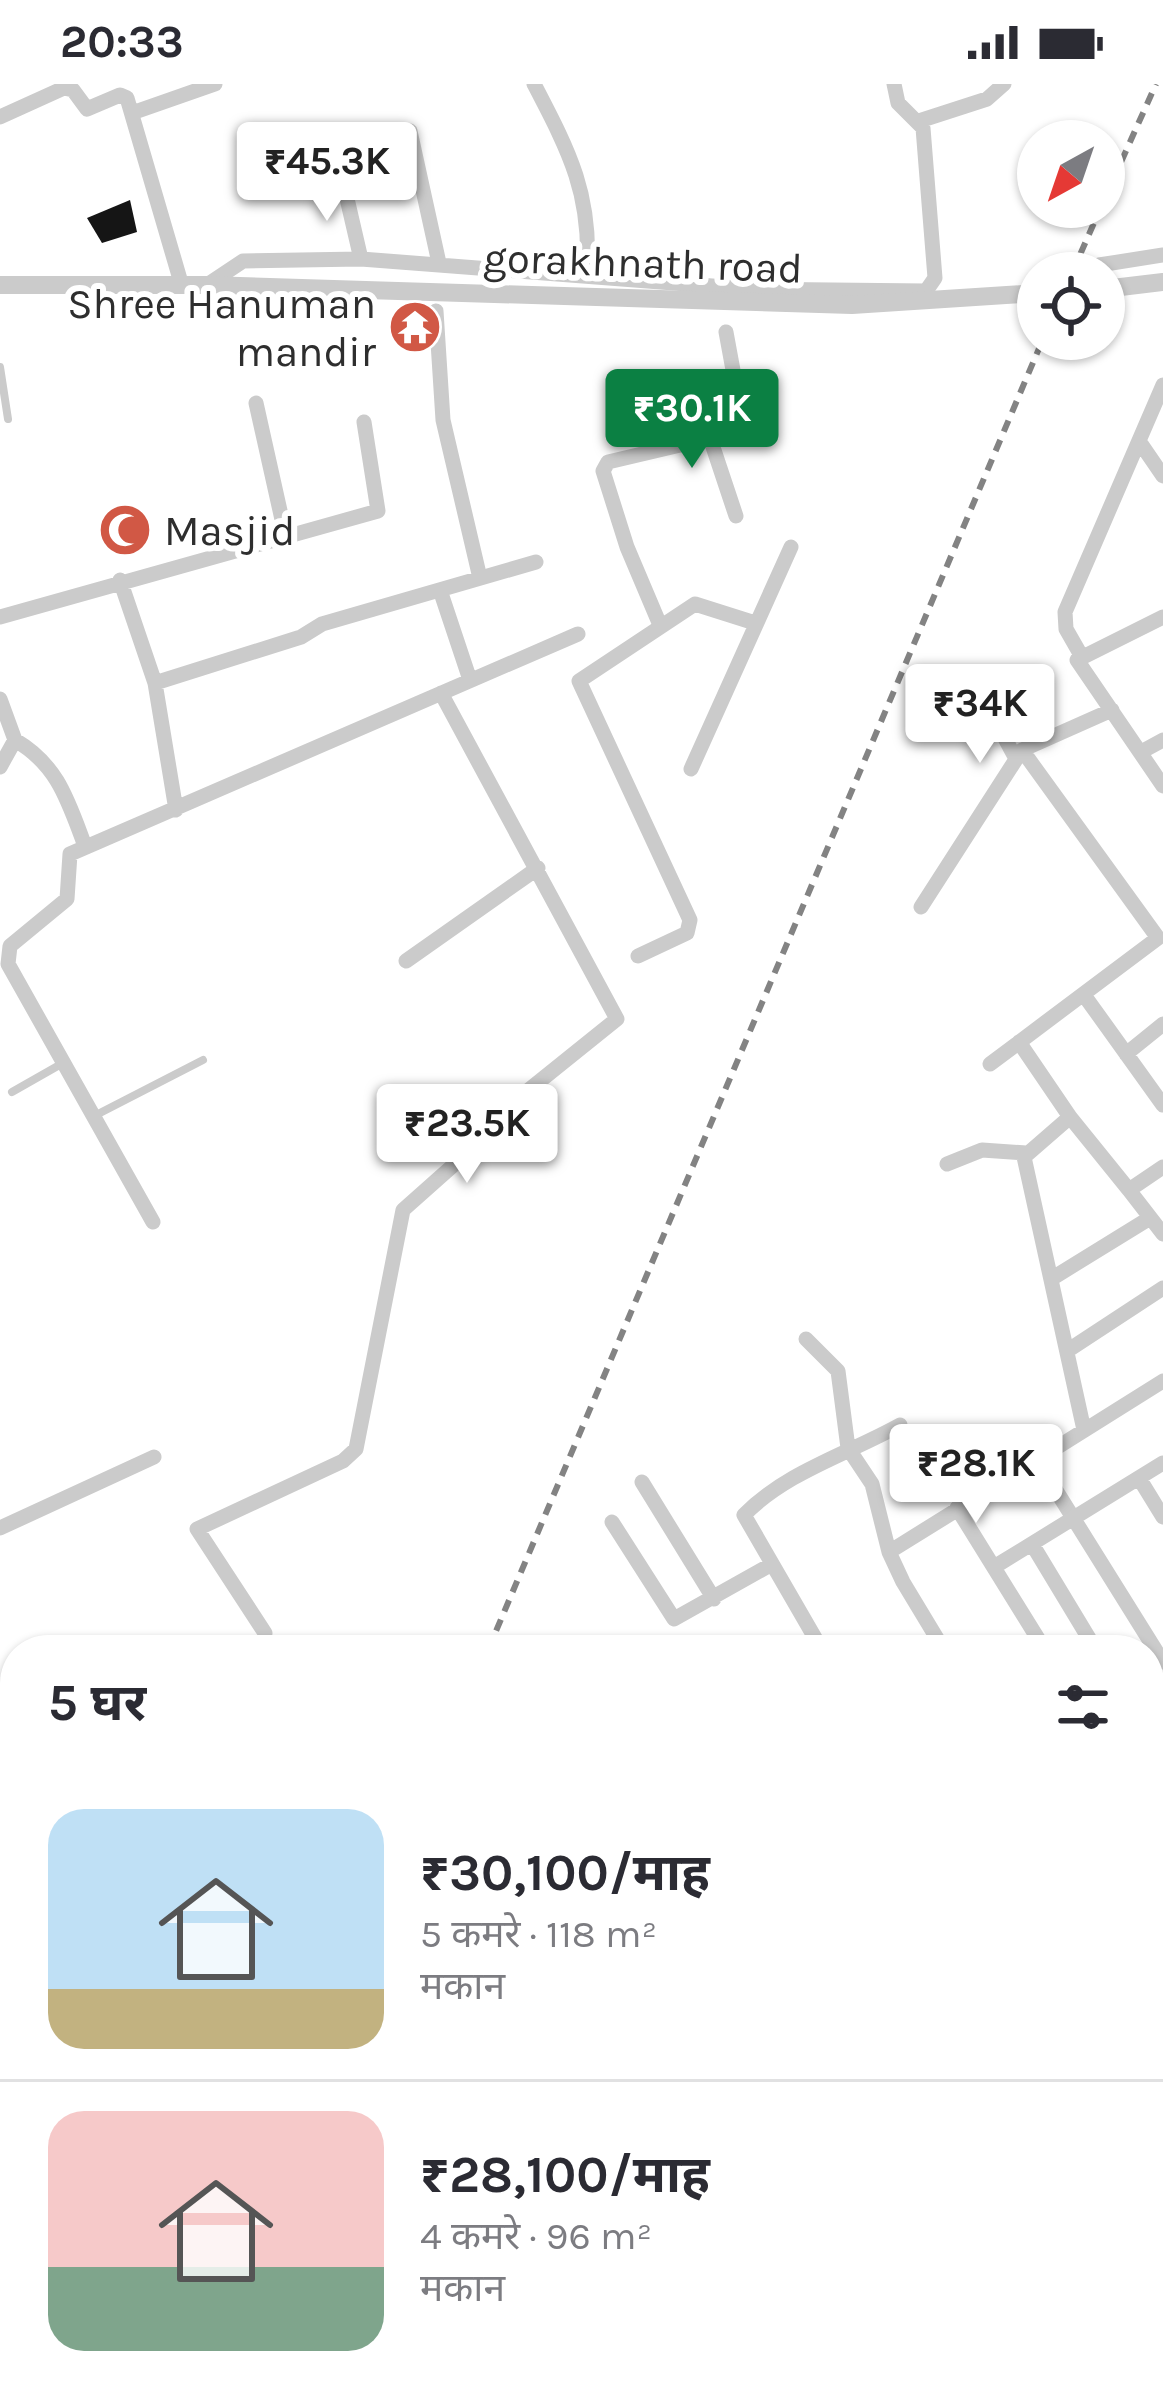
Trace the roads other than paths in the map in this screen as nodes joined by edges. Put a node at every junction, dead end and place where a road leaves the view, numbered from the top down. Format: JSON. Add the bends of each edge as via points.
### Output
{"nodes":[{"id":1,"x":214,"y":84,"type":"edge"},
{"id":2,"x":534,"y":84,"type":"edge"},
{"id":3,"x":894,"y":84,"type":"edge"},
{"id":4,"x":1004,"y":84,"type":"edge"},
{"id":5,"x":117,"y":90,"type":"edge"},
{"id":6,"x":132,"y":113,"type":"junction"},
{"id":7,"x":0,"y":117,"type":"edge"},
{"id":8,"x":920,"y":121,"type":"junction"},
{"id":9,"x":410,"y":131,"type":"dead end"},
{"id":10,"x":342,"y":177,"type":"dead end"},
{"id":11,"x":1163,"y":255,"type":"edge"},
{"id":12,"x":361,"y":259,"type":"junction"},
{"id":13,"x":1125,"y":261,"type":"edge"},
{"id":14,"x":439,"y":263,"type":"junction"},
{"id":15,"x":587,"y":274,"type":"junction"},
{"id":16,"x":1163,"y":282,"type":"edge"},
{"id":17,"x":0,"y":285,"type":"edge"},
{"id":18,"x":207,"y":285,"type":"junction"},
{"id":19,"x":182,"y":286,"type":"junction"},
{"id":20,"x":1125,"y":288,"type":"edge"},
{"id":21,"x":1017,"y":294,"type":"edge"},
{"id":22,"x":436,"y":311,"type":"dead end"},
{"id":23,"x":726,"y":332,"type":"dead end"},
{"id":24,"x":0,"y":367,"type":"edge"},
{"id":25,"x":1163,"y":385,"type":"edge"},
{"id":26,"x":256,"y":403,"type":"dead end"},
{"id":27,"x":8,"y":419,"type":"dead end"},
{"id":28,"x":364,"y":422,"type":"dead end"},
{"id":29,"x":711,"y":441,"type":"junction"},
{"id":30,"x":1139,"y":441,"type":"junction"},
{"id":31,"x":1163,"y":476,"type":"edge"},
{"id":32,"x":736,"y":516,"type":"dead end"},
{"id":33,"x":285,"y":533,"type":"junction"},
{"id":34,"x":791,"y":547,"type":"dead end"},
{"id":35,"x":536,"y":562,"type":"dead end"},
{"id":36,"x":480,"y":578,"type":"junction"},
{"id":37,"x":120,"y":580,"type":"junction"},
{"id":38,"x":440,"y":590,"type":"junction"},
{"id":39,"x":0,"y":617,"type":"edge"},
{"id":40,"x":1163,"y":617,"type":"edge"},
{"id":41,"x":755,"y":623,"type":"junction"},
{"id":42,"x":660,"y":625,"type":"junction"},
{"id":43,"x":578,"y":634,"type":"dead end"},
{"id":44,"x":1082,"y":657,"type":"junction"},
{"id":45,"x":470,"y":680,"type":"junction"},
{"id":46,"x":154,"y":683,"type":"junction"},
{"id":47,"x":441,"y":693,"type":"junction"},
{"id":48,"x":0,"y":699,"type":"edge"},
{"id":49,"x":1112,"y":710,"type":"junction"},
{"id":50,"x":994,"y":718,"type":"dead end"},
{"id":51,"x":15,"y":740,"type":"junction"},
{"id":52,"x":1163,"y":740,"type":"edge"},
{"id":53,"x":1141,"y":752,"type":"junction"},
{"id":54,"x":1019,"y":753,"type":"junction"},
{"id":55,"x":0,"y":767,"type":"edge"},
{"id":56,"x":691,"y":769,"type":"dead end"},
{"id":57,"x":1163,"y":786,"type":"edge"},
{"id":58,"x":176,"y":810,"type":"junction"},
{"id":59,"x":85,"y":846,"type":"junction"},
{"id":60,"x":538,"y":868,"type":"junction"},
{"id":61,"x":921,"y":907,"type":"dead end"},
{"id":62,"x":638,"y":956,"type":"dead end"},
{"id":63,"x":406,"y":961,"type":"dead end"},
{"id":64,"x":1084,"y":995,"type":"junction"},
{"id":65,"x":1163,"y":1024,"type":"edge"},
{"id":66,"x":1019,"y":1042,"type":"junction"},
{"id":67,"x":1126,"y":1054,"type":"junction"},
{"id":68,"x":202,"y":1060,"type":"dead end"},
{"id":69,"x":64,"y":1062,"type":"junction"},
{"id":70,"x":989,"y":1064,"type":"dead end"},
{"id":71,"x":12,"y":1092,"type":"dead end"},
{"id":72,"x":1163,"y":1105,"type":"edge"},
{"id":73,"x":94,"y":1116,"type":"junction"},
{"id":74,"x":1070,"y":1117,"type":"junction"},
{"id":75,"x":1026,"y":1153,"type":"junction"},
{"id":76,"x":947,"y":1164,"type":"dead end"},
{"id":77,"x":1163,"y":1167,"type":"edge"},
{"id":78,"x":1129,"y":1190,"type":"junction"},
{"id":79,"x":1150,"y":1218,"type":"junction"},
{"id":80,"x":153,"y":1222,"type":"dead end"},
{"id":81,"x":1163,"y":1234,"type":"edge"},
{"id":82,"x":1051,"y":1279,"type":"junction"},
{"id":83,"x":1163,"y":1288,"type":"edge"},
{"id":84,"x":806,"y":1339,"type":"dead end"},
{"id":85,"x":1067,"y":1351,"type":"junction"},
{"id":86,"x":1163,"y":1381,"type":"edge"},
{"id":87,"x":900,"y":1425,"type":"dead end"},
{"id":88,"x":1084,"y":1430,"type":"junction"},
{"id":89,"x":851,"y":1453,"type":"junction"},
{"id":90,"x":154,"y":1457,"type":"dead end"},
{"id":91,"x":1037,"y":1460,"type":"junction"},
{"id":92,"x":1163,"y":1463,"type":"edge"},
{"id":93,"x":1139,"y":1478,"type":"junction"},
{"id":94,"x":641,"y":1482,"type":"dead end"},
{"id":95,"x":957,"y":1508,"type":"junction"},
{"id":96,"x":1163,"y":1517,"type":"edge"},
{"id":97,"x":1074,"y":1519,"type":"junction"},
{"id":98,"x":612,"y":1522,"type":"dead end"},
{"id":99,"x":0,"y":1528,"type":"edge"},
{"id":100,"x":1032,"y":1544,"type":"junction"},
{"id":101,"x":889,"y":1552,"type":"junction"},
{"id":102,"x":772,"y":1564,"type":"junction"},
{"id":103,"x":994,"y":1567,"type":"junction"},
{"id":104,"x":714,"y":1599,"type":"junction"},
{"id":105,"x":266,"y":1635,"type":"edge"},
{"id":106,"x":809,"y":1635,"type":"edge"},
{"id":107,"x":936,"y":1635,"type":"edge"},
{"id":108,"x":1036,"y":1635,"type":"edge"},
{"id":109,"x":1087,"y":1635,"type":"edge"},
{"id":110,"x":1141,"y":1635,"type":"edge"}],
"edges":[{"from":1,"to":6,"type":"street"},
{"from":2,"to":15,"type":"street","via":[[582,185]]},
{"from":3,"to":8,"type":"street","via":[[903,110]]},
{"from":4,"to":8,"type":"street","via":[[987,99]]},
{"from":5,"to":6,"type":"street"},
{"from":5,"to":7,"type":"street","via":[[87,110],[64,88]]},
{"from":6,"to":19,"type":"street"},
{"from":8,"to":15,"type":"street","via":[[935,278],[926,291],[751,289]]},
{"from":9,"to":14,"type":"street"},
{"from":10,"to":12,"type":"street"},
{"from":11,"to":13,"type":"street"},
{"from":12,"to":14,"type":"street"},
{"from":12,"to":18,"type":"street","via":[[243,261]]},
{"from":14,"to":15,"type":"street"},
{"from":16,"to":20,"type":"street"},
{"from":17,"to":19,"type":"street","name":"gorakhnath road"},
{"from":18,"to":19,"type":"street","name":"gorakhnath road"},
{"from":18,"to":21,"type":"street","name":"gorakhnath road","via":[[852,305]]},
{"from":22,"to":36,"type":"street","via":[[443,420]]},
{"from":23,"to":29,"type":"street","via":[[746,422],[738,436]]},
{"from":24,"to":27,"type":"lane"},
{"from":25,"to":30,"type":"street"},
{"from":26,"to":33,"type":"street"},
{"from":28,"to":33,"type":"street","via":[[378,511]]},
{"from":29,"to":32,"type":"street"},
{"from":29,"to":42,"type":"street","via":[[604,466]]},
{"from":30,"to":31,"type":"street"},
{"from":30,"to":44,"type":"street","via":[[1065,612]]},
{"from":33,"to":37,"type":"street"},
{"from":34,"to":41,"type":"street"},
{"from":35,"to":36,"type":"street"},
{"from":36,"to":38,"type":"street"},
{"from":37,"to":39,"type":"street"},
{"from":37,"to":46,"type":"street"},
{"from":38,"to":45,"type":"street"},
{"from":38,"to":46,"type":"street"},
{"from":40,"to":44,"type":"street"},
{"from":41,"to":42,"type":"street","via":[[695,604]]},
{"from":41,"to":56,"type":"street"},
{"from":42,"to":62,"type":"street","via":[[579,681],[690,920],[687,933]]},
{"from":43,"to":45,"type":"street"},
{"from":44,"to":49,"type":"street"},
{"from":45,"to":47,"type":"street"},
{"from":46,"to":58,"type":"street"},
{"from":47,"to":58,"type":"street"},
{"from":47,"to":60,"type":"street"},
{"from":48,"to":51,"type":"street"},
{"from":49,"to":53,"type":"street"},
{"from":49,"to":54,"type":"street"},
{"from":50,"to":54,"type":"street"},
{"from":51,"to":55,"type":"street"},
{"from":51,"to":59,"type":"street","via":[[58,776]]},
{"from":52,"to":53,"type":"street"},
{"from":53,"to":57,"type":"street"},
{"from":54,"to":61,"type":"street"},
{"from":54,"to":64,"type":"street","via":[[1158,931],[1155,943]]},
{"from":58,"to":59,"type":"street"},
{"from":59,"to":69,"type":"street","via":[[67,860],[67,899],[7,955]]},
{"from":60,"to":63,"type":"street"},
{"from":60,"to":105,"type":"street","via":[[616,1012],[615,1025],[490,1121],[403,1210],[356,1449],[197,1529]]},
{"from":64,"to":66,"type":"street"},
{"from":64,"to":67,"type":"street"},
{"from":65,"to":67,"type":"street"},
{"from":66,"to":70,"type":"street"},
{"from":66,"to":74,"type":"street"},
{"from":67,"to":72,"type":"street"},
{"from":68,"to":73,"type":"lane"},
{"from":69,"to":71,"type":"lane"},
{"from":69,"to":73,"type":"street"},
{"from":73,"to":80,"type":"street"},
{"from":74,"to":75,"type":"street"},
{"from":74,"to":78,"type":"street"},
{"from":75,"to":76,"type":"street","via":[[982,1150]]},
{"from":75,"to":82,"type":"street"},
{"from":77,"to":78,"type":"street"},
{"from":78,"to":79,"type":"street"},
{"from":79,"to":81,"type":"street"},
{"from":79,"to":82,"type":"street"},
{"from":82,"to":85,"type":"street"},
{"from":83,"to":85,"type":"street"},
{"from":84,"to":89,"type":"street","via":[[838,1371]]},
{"from":85,"to":88,"type":"street"},
{"from":86,"to":88,"type":"street"},
{"from":87,"to":89,"type":"street"},
{"from":88,"to":91,"type":"street"},
{"from":89,"to":101,"type":"street","via":[[872,1484]]},
{"from":89,"to":102,"type":"street","via":[[788,1479],[744,1515]]},
{"from":90,"to":99,"type":"street"},
{"from":91,"to":95,"type":"street"},
{"from":91,"to":97,"type":"street"},
{"from":92,"to":93,"type":"street"},
{"from":93,"to":96,"type":"street"},
{"from":93,"to":97,"type":"street"},
{"from":94,"to":104,"type":"street"},
{"from":95,"to":101,"type":"street"},
{"from":95,"to":103,"type":"street"},
{"from":97,"to":100,"type":"street"},
{"from":97,"to":110,"type":"street"},
{"from":98,"to":104,"type":"street","via":[[669,1617]]},
{"from":100,"to":103,"type":"street"},
{"from":100,"to":109,"type":"street"},
{"from":101,"to":107,"type":"street"},
{"from":102,"to":104,"type":"street"},
{"from":102,"to":106,"type":"street"},
{"from":103,"to":108,"type":"street"}]}
